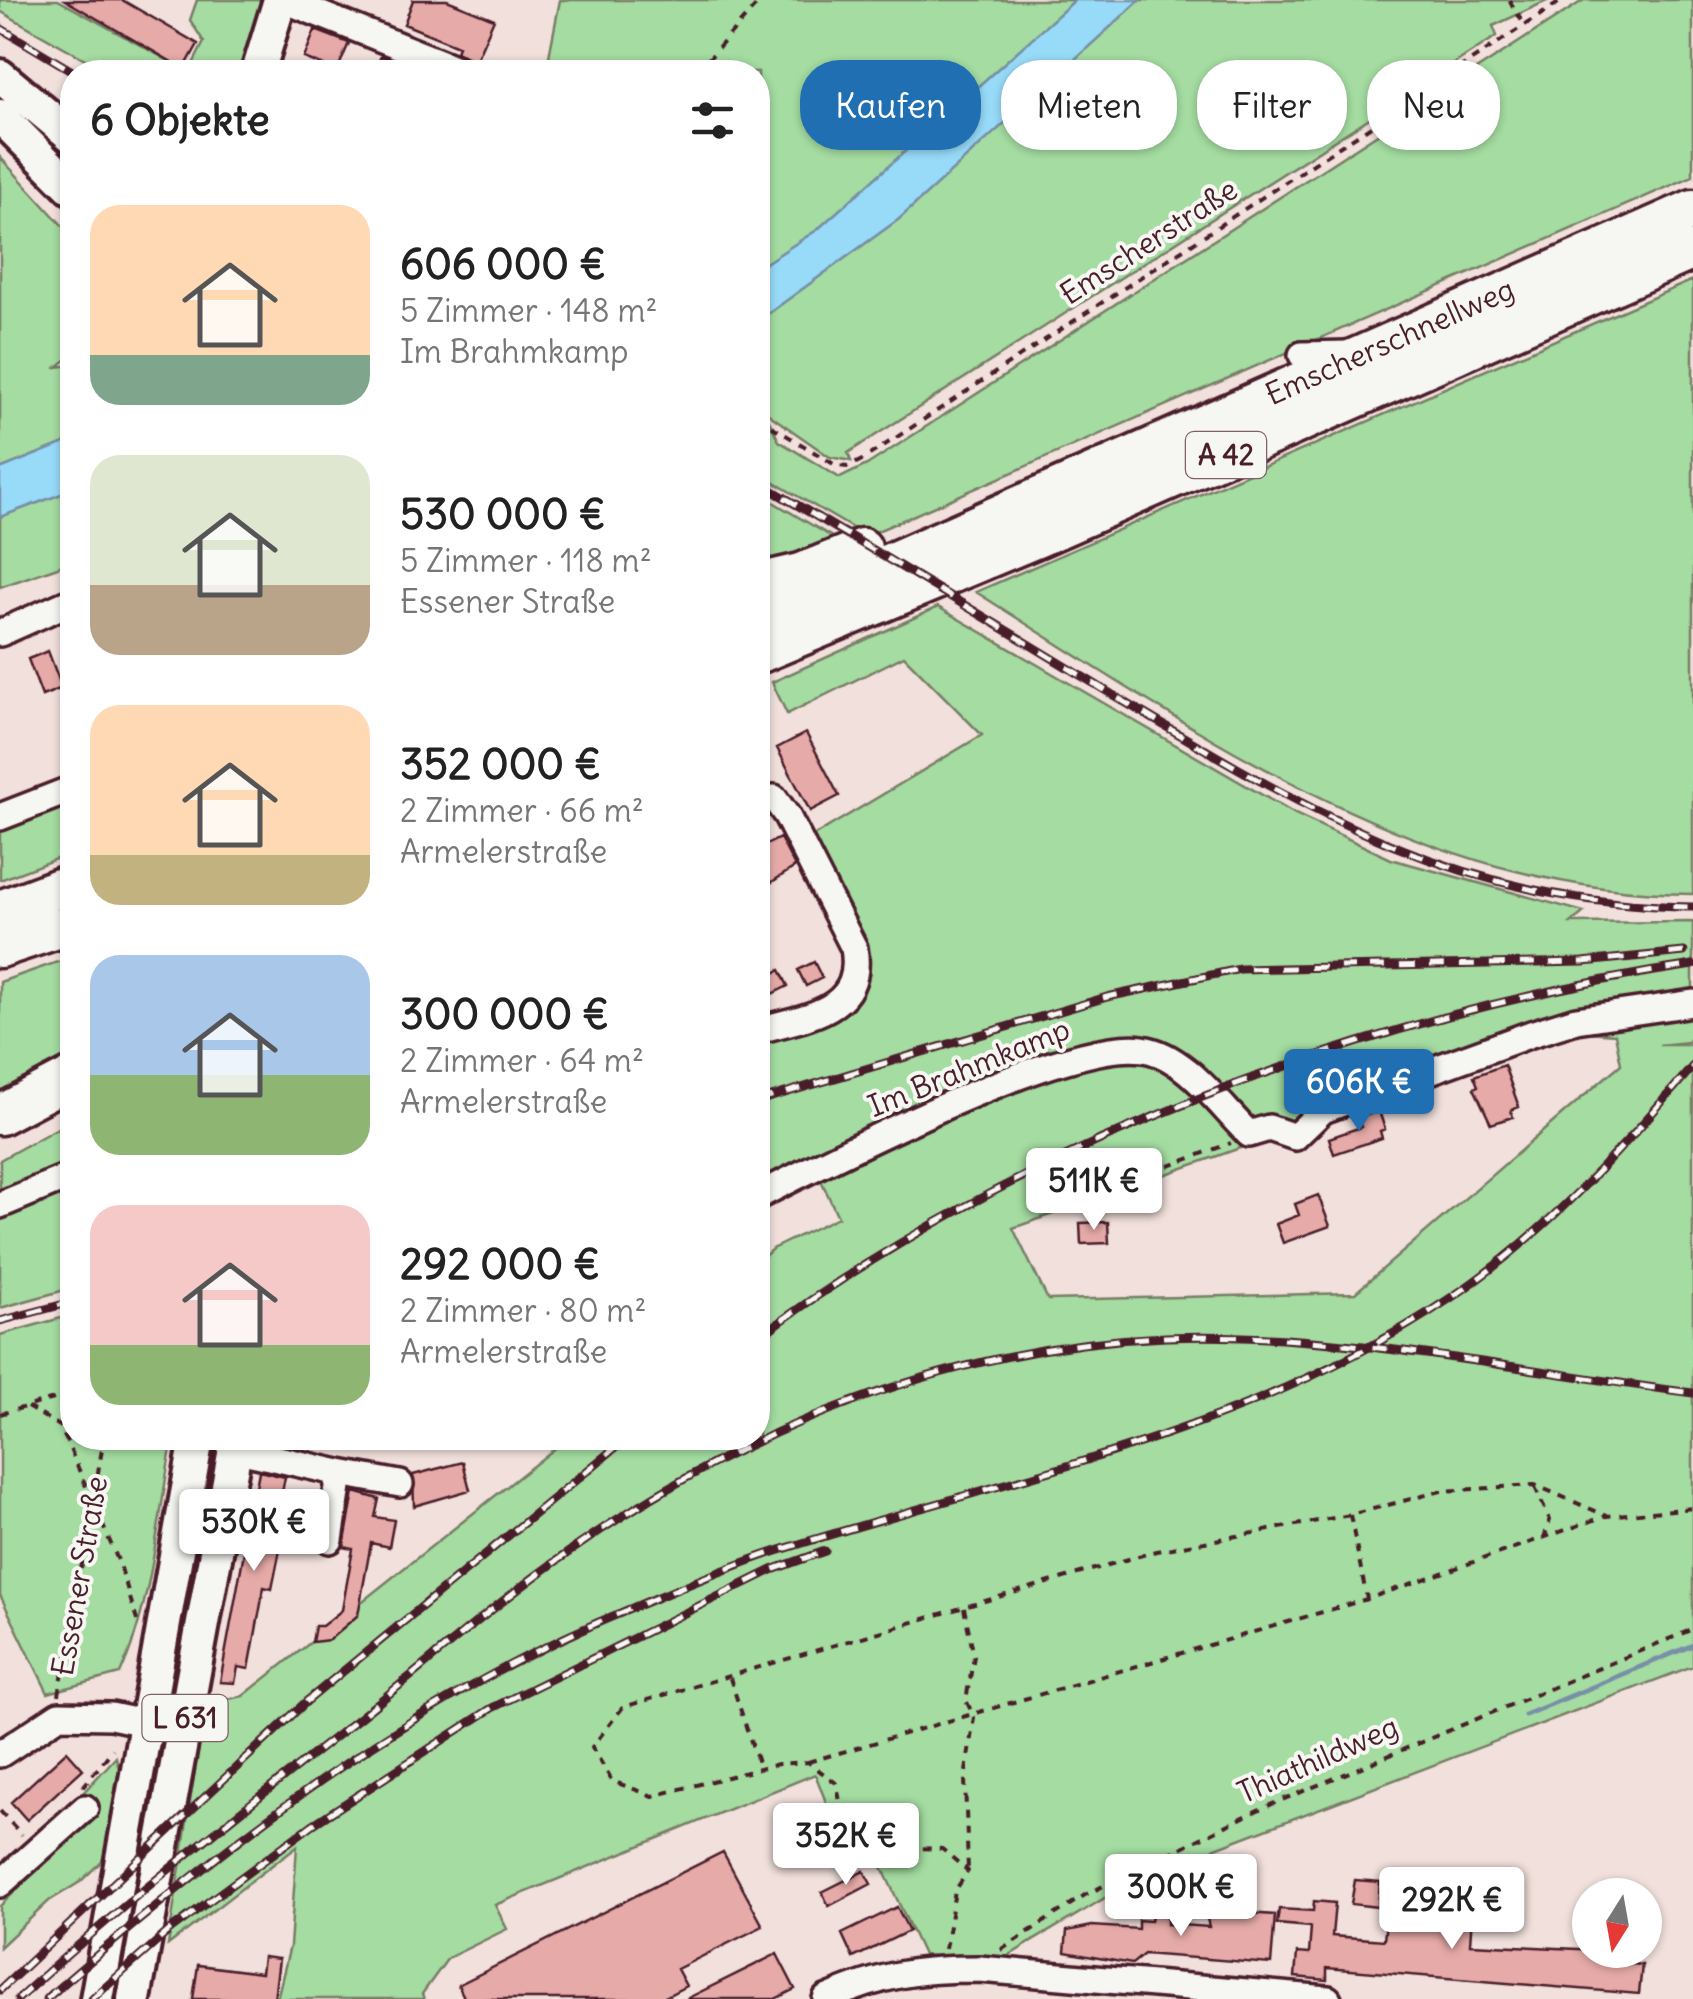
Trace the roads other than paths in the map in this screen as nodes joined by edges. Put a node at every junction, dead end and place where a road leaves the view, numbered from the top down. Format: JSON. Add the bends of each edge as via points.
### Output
{"nodes":[{"id":1,"x":282,"y":0,"type":"edge"},
{"id":2,"x":262,"y":60,"type":"edge"},
{"id":3,"x":434,"y":60,"type":"edge"},
{"id":4,"x":0,"y":76,"type":"edge"},
{"id":5,"x":0,"y":116,"type":"edge"},
{"id":6,"x":60,"y":126,"type":"edge"},
{"id":7,"x":60,"y":176,"type":"edge"},
{"id":8,"x":1693,"y":183,"type":"edge"},
{"id":9,"x":1693,"y":209,"type":"edge"},
{"id":10,"x":1693,"y":250,"type":"edge"},
{"id":11,"x":1364,"y":354,"type":"junction"},
{"id":12,"x":1302,"y":355,"type":"junction"},
{"id":13,"x":770,"y":580,"type":"edge"},
{"id":14,"x":60,"y":607,"type":"edge"},
{"id":15,"x":770,"y":617,"type":"edge"},
{"id":16,"x":0,"y":634,"type":"edge"},
{"id":17,"x":770,"y":649,"type":"edge"},
{"id":18,"x":60,"y":794,"type":"edge"},
{"id":19,"x":770,"y":798,"type":"edge"},
{"id":20,"x":0,"y":817,"type":"edge"},
{"id":21,"x":60,"y":888,"type":"edge"},
{"id":22,"x":0,"y":910,"type":"edge"},
{"id":23,"x":60,"y":928,"type":"edge"},
{"id":24,"x":0,"y":948,"type":"edge"},
{"id":25,"x":1693,"y":1003,"type":"edge"},
{"id":26,"x":770,"y":1027,"type":"edge"},
{"id":27,"x":60,"y":1084,"type":"edge"},
{"id":28,"x":60,"y":1105,"type":"edge"},
{"id":29,"x":0,"y":1116,"type":"edge"},
{"id":30,"x":0,"y":1136,"type":"edge"},
{"id":31,"x":60,"y":1180,"type":"edge"},
{"id":32,"x":770,"y":1190,"type":"edge"},
{"id":33,"x":0,"y":1205,"type":"edge"},
{"id":34,"x":194,"y":1450,"type":"edge"},
{"id":35,"x":234,"y":1450,"type":"edge"},
{"id":36,"x":260,"y":1450,"type":"edge"},
{"id":37,"x":340,"y":1473,"type":"junction"},
{"id":38,"x":400,"y":1484,"type":"dead end"},
{"id":39,"x":330,"y":1540,"type":"dead end"},
{"id":40,"x":144,"y":1725,"type":"junction"},
{"id":41,"x":183,"y":1731,"type":"junction"},
{"id":42,"x":0,"y":1754,"type":"edge"},
{"id":43,"x":85,"y":1808,"type":"road end"},
{"id":44,"x":0,"y":1884,"type":"edge"},
{"id":45,"x":98,"y":1999,"type":"edge"},
{"id":46,"x":134,"y":1999,"type":"edge"},
{"id":47,"x":826,"y":1999,"type":"edge"},
{"id":48,"x":1328,"y":1999,"type":"edge"}],
"edges":[{"from":1,"to":2,"type":"main road"},
{"from":1,"to":3,"type":"street"},
{"from":4,"to":6,"type":"main road"},
{"from":5,"to":7,"type":"main road"},
{"from":8,"to":12,"type":"highway"},
{"from":9,"to":11,"type":"highway","name":"Emscherschnellweg","number":"A 42"},
{"from":10,"to":17,"type":"highway","number":"A 42"},
{"from":11,"to":12,"type":"street"},
{"from":11,"to":15,"type":"highway","name":"Emscherschnellweg","number":"A 42"},
{"from":12,"to":13,"type":"highway","via":[[881,540]]},
{"from":14,"to":16,"type":"street"},
{"from":18,"to":20,"type":"street"},
{"from":19,"to":26,"type":"street","via":[[787,816],[858,966],[853,986],[822,1012]]},
{"from":21,"to":22,"type":"highway"},
{"from":23,"to":24,"type":"highway"},
{"from":25,"to":32,"type":"street","name":"Im Brahmkamp","via":[[1576,1020],[1322,1110],[1295,1137],[1270,1128],[1249,1134],[1182,1068],[1145,1049],[1113,1049],[1056,1061]]},
{"from":27,"to":29,"type":"highway"},
{"from":28,"to":30,"type":"highway"},
{"from":31,"to":33,"type":"street"},
{"from":34,"to":40,"type":"main road","number":"L 631"},
{"from":35,"to":41,"type":"main road","number":"L 631"},
{"from":36,"to":37,"type":"street"},
{"from":37,"to":38,"type":"street"},
{"from":37,"to":39,"type":"street"},
{"from":40,"to":41,"type":"street"},
{"from":40,"to":42,"type":"street","via":[[111,1716],[59,1715]]},
{"from":40,"to":45,"type":"main road","number":"L 631"},
{"from":41,"to":46,"type":"main road","number":"L 631"},
{"from":43,"to":44,"type":"street"},
{"from":47,"to":48,"type":"street","via":[[901,1971],[942,1969]]}]}
